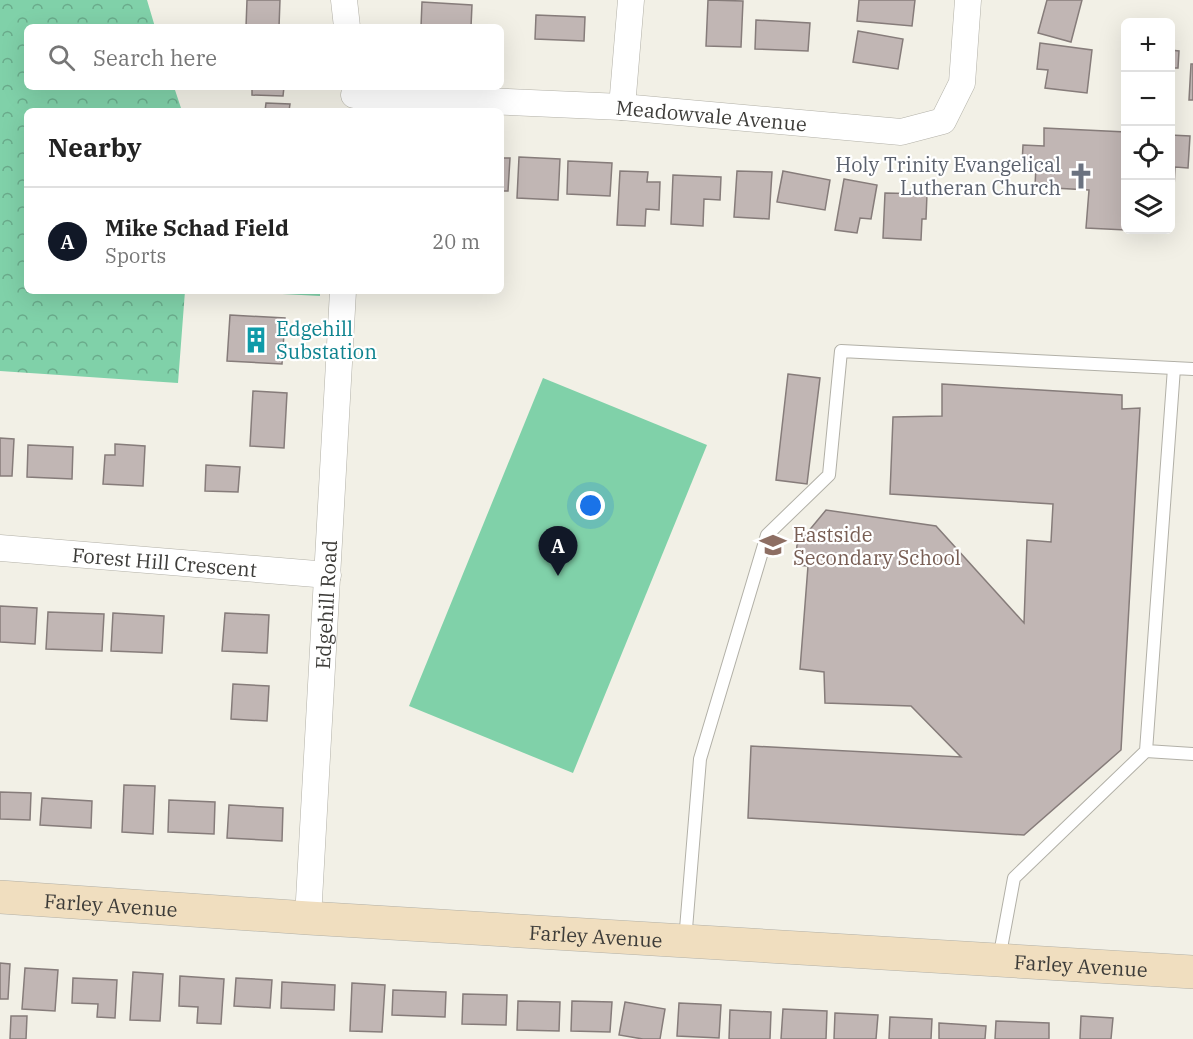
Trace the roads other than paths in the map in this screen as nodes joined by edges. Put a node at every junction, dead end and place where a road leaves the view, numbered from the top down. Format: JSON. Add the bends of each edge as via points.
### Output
{"nodes":[{"id":1,"x":344,"y":0,"type":"edge"},
{"id":2,"x":631,"y":0,"type":"edge"},
{"id":3,"x":968,"y":0,"type":"edge"},
{"id":4,"x":346,"y":24,"type":"edge"},
{"id":5,"x":353,"y":98,"type":"edge"},
{"id":6,"x":622,"y":107,"type":"junction"},
{"id":7,"x":343,"y":294,"type":"edge"},
{"id":8,"x":1174,"y":368,"type":"junction"},
{"id":9,"x":1193,"y":369,"type":"edge"},
{"id":10,"x":0,"y":548,"type":"edge"},
{"id":11,"x":328,"y":575,"type":"junction"},
{"id":12,"x":1146,"y":751,"type":"junction"},
{"id":13,"x":1193,"y":754,"type":"edge"},
{"id":14,"x":0,"y":897,"type":"edge"},
{"id":15,"x":308,"y":918,"type":"junction"},
{"id":16,"x":685,"y":940,"type":"junction"},
{"id":17,"x":999,"y":960,"type":"junction"},
{"id":18,"x":1193,"y":972,"type":"edge"}],
"edges":[{"from":1,"to":4,"type":"street"},
{"from":2,"to":6,"type":"street"},
{"from":3,"to":6,"type":"street","name":"Meadowvale Avenue","via":[[962,83],[943,121],[901,132]]},
{"from":5,"to":6,"type":"street","name":"Meadowvale Avenue"},
{"from":7,"to":11,"type":"street","name":"Edgehill Road"},
{"from":8,"to":9,"type":"lane"},
{"from":8,"to":12,"type":"lane"},
{"from":8,"to":16,"type":"lane","via":[[841,351],[830,475],[767,535],[700,759]]},
{"from":10,"to":11,"type":"street","name":"Forest Hill Crescent"},
{"from":11,"to":15,"type":"street","name":"Edgehill Road"},
{"from":12,"to":13,"type":"lane"},
{"from":12,"to":17,"type":"lane","via":[[1014,878]]},
{"from":14,"to":15,"type":"street","name":"Farley Avenue"},
{"from":15,"to":16,"type":"street","name":"Farley Avenue"},
{"from":16,"to":17,"type":"street","name":"Farley Avenue"},
{"from":17,"to":18,"type":"street","name":"Farley Avenue"}]}
